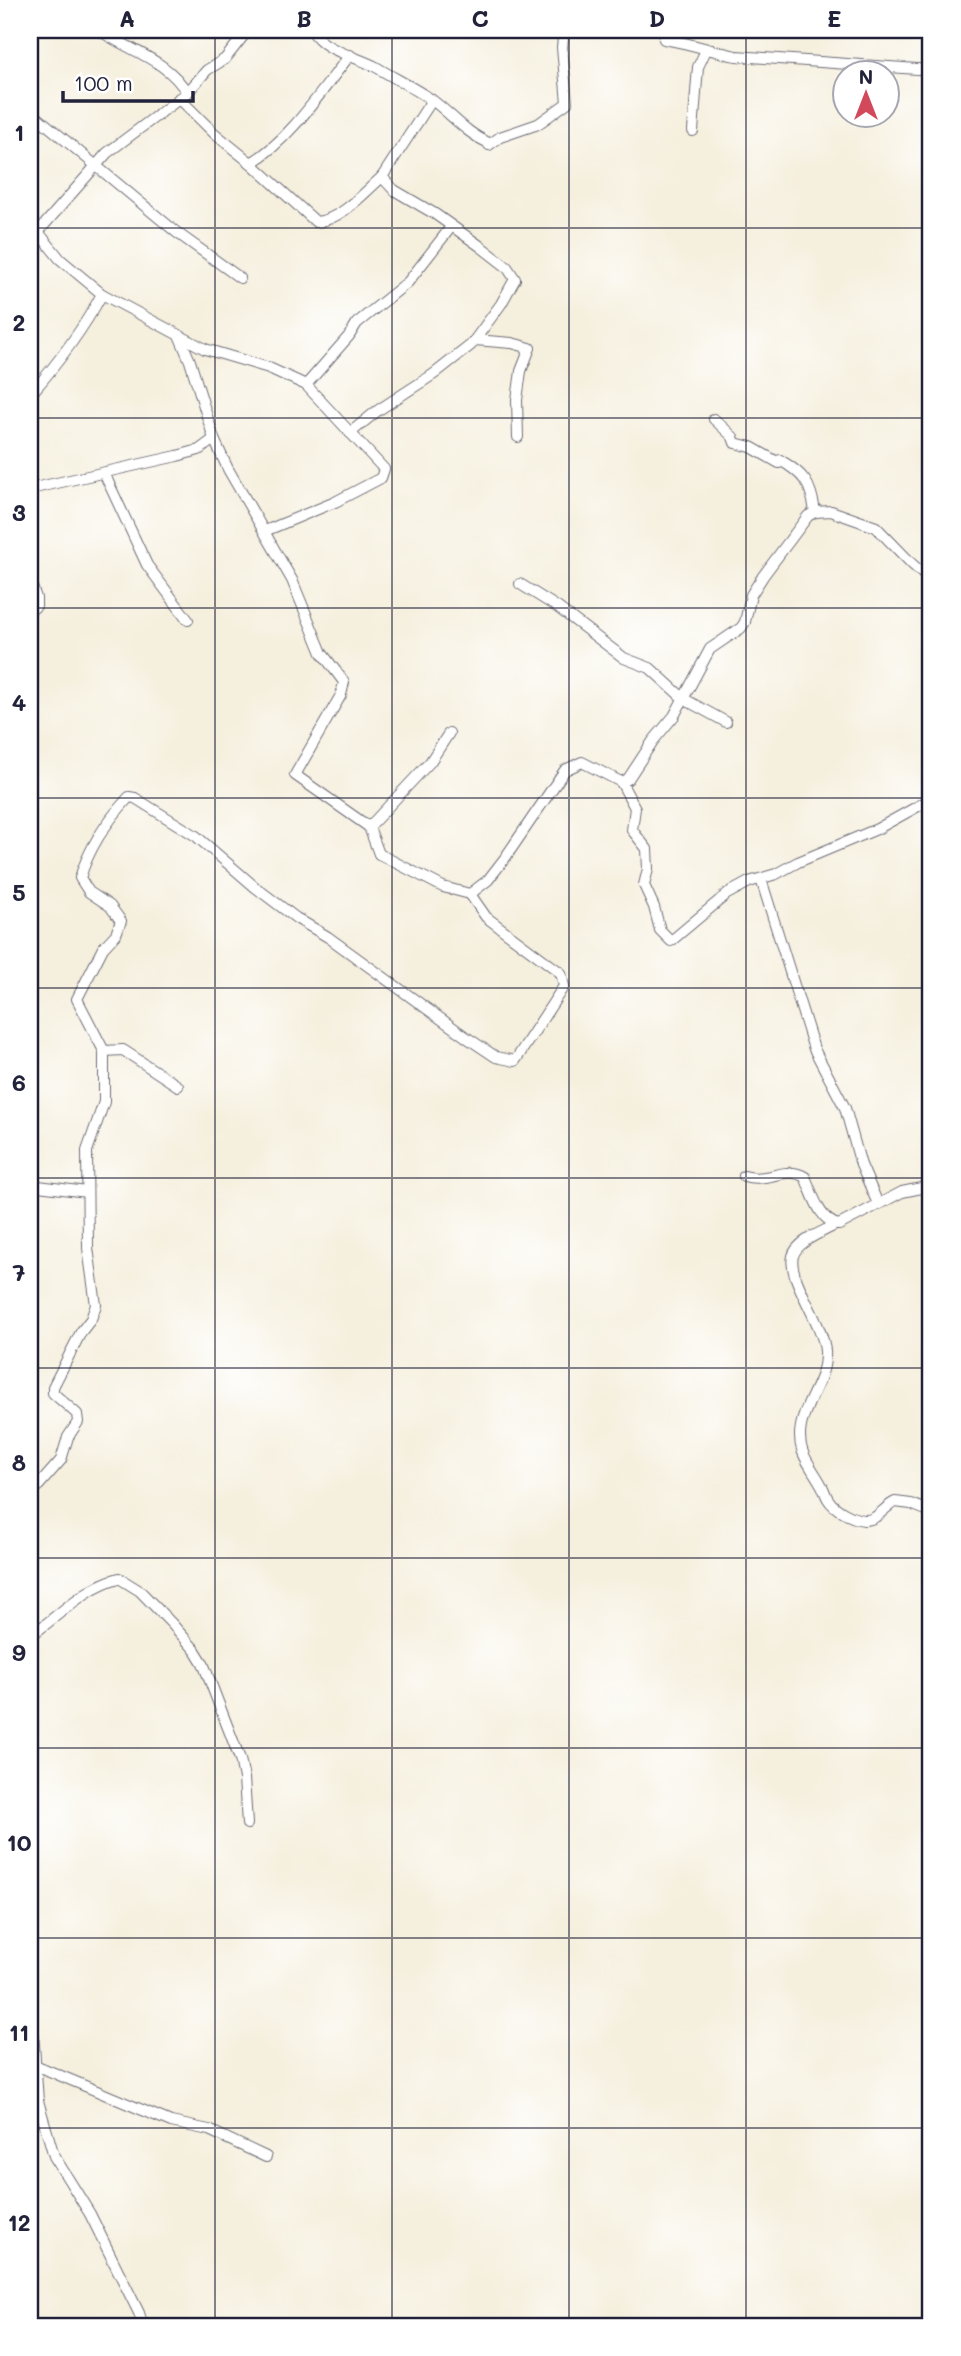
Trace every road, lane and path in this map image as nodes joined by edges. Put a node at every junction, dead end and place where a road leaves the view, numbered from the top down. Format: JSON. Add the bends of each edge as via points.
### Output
{"nodes":[{"id":1,"x":99,"y":30,"type":"edge"},
{"id":2,"x":248,"y":30,"type":"edge"},
{"id":3,"x":312,"y":30,"type":"edge"},
{"id":4,"x":564,"y":30,"type":"edge"},
{"id":5,"x":664,"y":39,"type":"dead end"},
{"id":6,"x":706,"y":50,"type":"junction"},
{"id":7,"x":350,"y":55,"type":"junction"},
{"id":8,"x":931,"y":70,"type":"edge"},
{"id":9,"x":183,"y":96,"type":"junction"},
{"id":10,"x":432,"y":100,"type":"junction"},
{"id":11,"x":30,"y":111,"type":"edge"},
{"id":12,"x":693,"y":131,"type":"dead end"},
{"id":13,"x":251,"y":163,"type":"junction"},
{"id":14,"x":96,"y":165,"type":"junction"},
{"id":15,"x":382,"y":177,"type":"junction"},
{"id":16,"x":30,"y":222,"type":"edge"},
{"id":17,"x":451,"y":227,"type":"junction"},
{"id":18,"x":38,"y":232,"type":"junction"},
{"id":19,"x":240,"y":278,"type":"dead end"},
{"id":20,"x":102,"y":294,"type":"junction"},
{"id":21,"x":179,"y":335,"type":"junction"},
{"id":22,"x":475,"y":340,"type":"junction"},
{"id":23,"x":306,"y":385,"type":"junction"},
{"id":24,"x":30,"y":394,"type":"edge"},
{"id":25,"x":714,"y":419,"type":"dead end"},
{"id":26,"x":350,"y":433,"type":"junction"},
{"id":27,"x":518,"y":437,"type":"dead end"},
{"id":28,"x":215,"y":439,"type":"junction"},
{"id":29,"x":104,"y":472,"type":"junction"},
{"id":30,"x":30,"y":489,"type":"edge"},
{"id":31,"x":815,"y":512,"type":"junction"},
{"id":32,"x":265,"y":531,"type":"junction"},
{"id":33,"x":30,"y":581,"type":"edge"},
{"id":34,"x":931,"y":581,"type":"edge"},
{"id":35,"x":520,"y":584,"type":"dead end"},
{"id":36,"x":30,"y":611,"type":"edge"},
{"id":37,"x":188,"y":620,"type":"dead end"},
{"id":38,"x":684,"y":699,"type":"junction"},
{"id":39,"x":726,"y":722,"type":"dead end"},
{"id":40,"x":449,"y":733,"type":"dead end"},
{"id":41,"x":621,"y":782,"type":"junction"},
{"id":42,"x":931,"y":799,"type":"edge"},
{"id":43,"x":369,"y":827,"type":"junction"},
{"id":44,"x":761,"y":879,"type":"junction"},
{"id":45,"x":470,"y":894,"type":"junction"},
{"id":46,"x":103,"y":1051,"type":"junction"},
{"id":47,"x":178,"y":1086,"type":"dead end"},
{"id":48,"x":744,"y":1177,"type":"dead end"},
{"id":49,"x":30,"y":1185,"type":"edge"},
{"id":50,"x":931,"y":1186,"type":"edge"},
{"id":51,"x":87,"y":1192,"type":"junction"},
{"id":52,"x":878,"y":1205,"type":"junction"},
{"id":53,"x":835,"y":1224,"type":"junction"},
{"id":54,"x":30,"y":1492,"type":"edge"},
{"id":55,"x":931,"y":1512,"type":"edge"},
{"id":56,"x":30,"y":1636,"type":"edge"},
{"id":57,"x":247,"y":1824,"type":"dead end"},
{"id":58,"x":30,"y":1989,"type":"edge"},
{"id":59,"x":35,"y":2065,"type":"junction"},
{"id":60,"x":265,"y":2157,"type":"dead end"},
{"id":61,"x":143,"y":2326,"type":"edge"}],
"edges":[{"from":1,"to":9,"type":"street","via":[[170,71]]},
{"from":2,"to":9,"type":"street","via":[[225,59],[207,70]]},
{"from":3,"to":7,"type":"street","via":[[317,38]]},
{"from":4,"to":10,"type":"street","via":[[568,100],[538,124],[488,145]]},
{"from":5,"to":6,"type":"street"},
{"from":6,"to":8,"type":"street"},
{"from":6,"to":12,"type":"street","via":[[698,67]]},
{"from":7,"to":10,"type":"street"},
{"from":7,"to":13,"type":"street","via":[[298,120]]},
{"from":9,"to":13,"type":"street","via":[[214,133]]},
{"from":9,"to":14,"type":"street"},
{"from":10,"to":15,"type":"street"},
{"from":11,"to":14,"type":"street"},
{"from":13,"to":15,"type":"street","via":[[316,222],[336,215]]},
{"from":14,"to":18,"type":"street"},
{"from":14,"to":19,"type":"street"},
{"from":15,"to":17,"type":"street"},
{"from":16,"to":18,"type":"street"},
{"from":17,"to":22,"type":"street","via":[[507,267],[515,279]]},
{"from":17,"to":23,"type":"street","via":[[408,282],[358,323]]},
{"from":18,"to":20,"type":"street","via":[[60,259]]},
{"from":20,"to":21,"type":"street"},
{"from":20,"to":24,"type":"street","via":[[84,328]]},
{"from":21,"to":23,"type":"street","via":[[205,349],[269,368]]},
{"from":21,"to":28,"type":"street"},
{"from":22,"to":26,"type":"street"},
{"from":22,"to":27,"type":"street","via":[[530,348],[517,400]]},
{"from":23,"to":26,"type":"street"},
{"from":25,"to":31,"type":"street","via":[[735,443],[796,469],[808,483]]},
{"from":26,"to":32,"type":"street","via":[[384,469],[381,478]]},
{"from":28,"to":29,"type":"street","via":[[200,450]]},
{"from":28,"to":32,"type":"street","via":[[238,489]]},
{"from":29,"to":30,"type":"street"},
{"from":29,"to":37,"type":"street","via":[[147,565]]},
{"from":31,"to":34,"type":"street","via":[[847,515],[876,527]]},
{"from":31,"to":38,"type":"street","via":[[762,576],[741,628],[710,649]]},
{"from":32,"to":43,"type":"street","via":[[292,580],[322,653],[344,682],[295,775]]},
{"from":33,"to":36,"type":"street","via":[[36,606]]},
{"from":35,"to":38,"type":"street","via":[[624,658],[650,667]]},
{"from":38,"to":39,"type":"street"},
{"from":38,"to":41,"type":"street","via":[[635,770]]},
{"from":40,"to":43,"type":"street","via":[[430,762]]},
{"from":41,"to":44,"type":"street","via":[[635,808],[632,830],[647,849],[644,885],[665,937],[675,940],[727,894]]},
{"from":41,"to":45,"type":"street","via":[[582,762],[565,770],[505,858]]},
{"from":42,"to":44,"type":"street","via":[[887,824]]},
{"from":43,"to":45,"type":"street","via":[[379,854],[443,887]]},
{"from":44,"to":52,"type":"street","via":[[814,1049],[845,1108]]},
{"from":45,"to":46,"type":"street","via":[[486,917],[562,973],[564,986],[515,1061],[496,1057],[466,1037],[296,918],[196,836],[129,797],[103,829],[85,859],[80,878],[121,921],[77,999]]},
{"from":46,"to":47,"type":"street","via":[[123,1050]]},
{"from":46,"to":51,"type":"street","via":[[104,1101],[87,1151]]},
{"from":48,"to":53,"type":"street","via":[[755,1180],[788,1171],[799,1173],[826,1220]]},
{"from":49,"to":51,"type":"street"},
{"from":50,"to":52,"type":"street","via":[[902,1192]]},
{"from":51,"to":54,"type":"street","via":[[96,1305],[53,1387],[78,1422],[61,1460]]},
{"from":52,"to":53,"type":"street"},
{"from":53,"to":55,"type":"street","via":[[799,1246],[793,1256],[795,1276],[817,1320],[825,1349],[823,1371],[801,1424],[803,1457],[828,1499],[855,1517],[872,1519],[895,1502]]},
{"from":56,"to":57,"type":"street","via":[[107,1581],[119,1578],[140,1591],[203,1663],[240,1759]]},
{"from":58,"to":59,"type":"street"},
{"from":59,"to":60,"type":"street","via":[[171,2122],[209,2130]]},
{"from":59,"to":61,"type":"street","via":[[38,2101],[54,2156],[90,2214]]}]}
